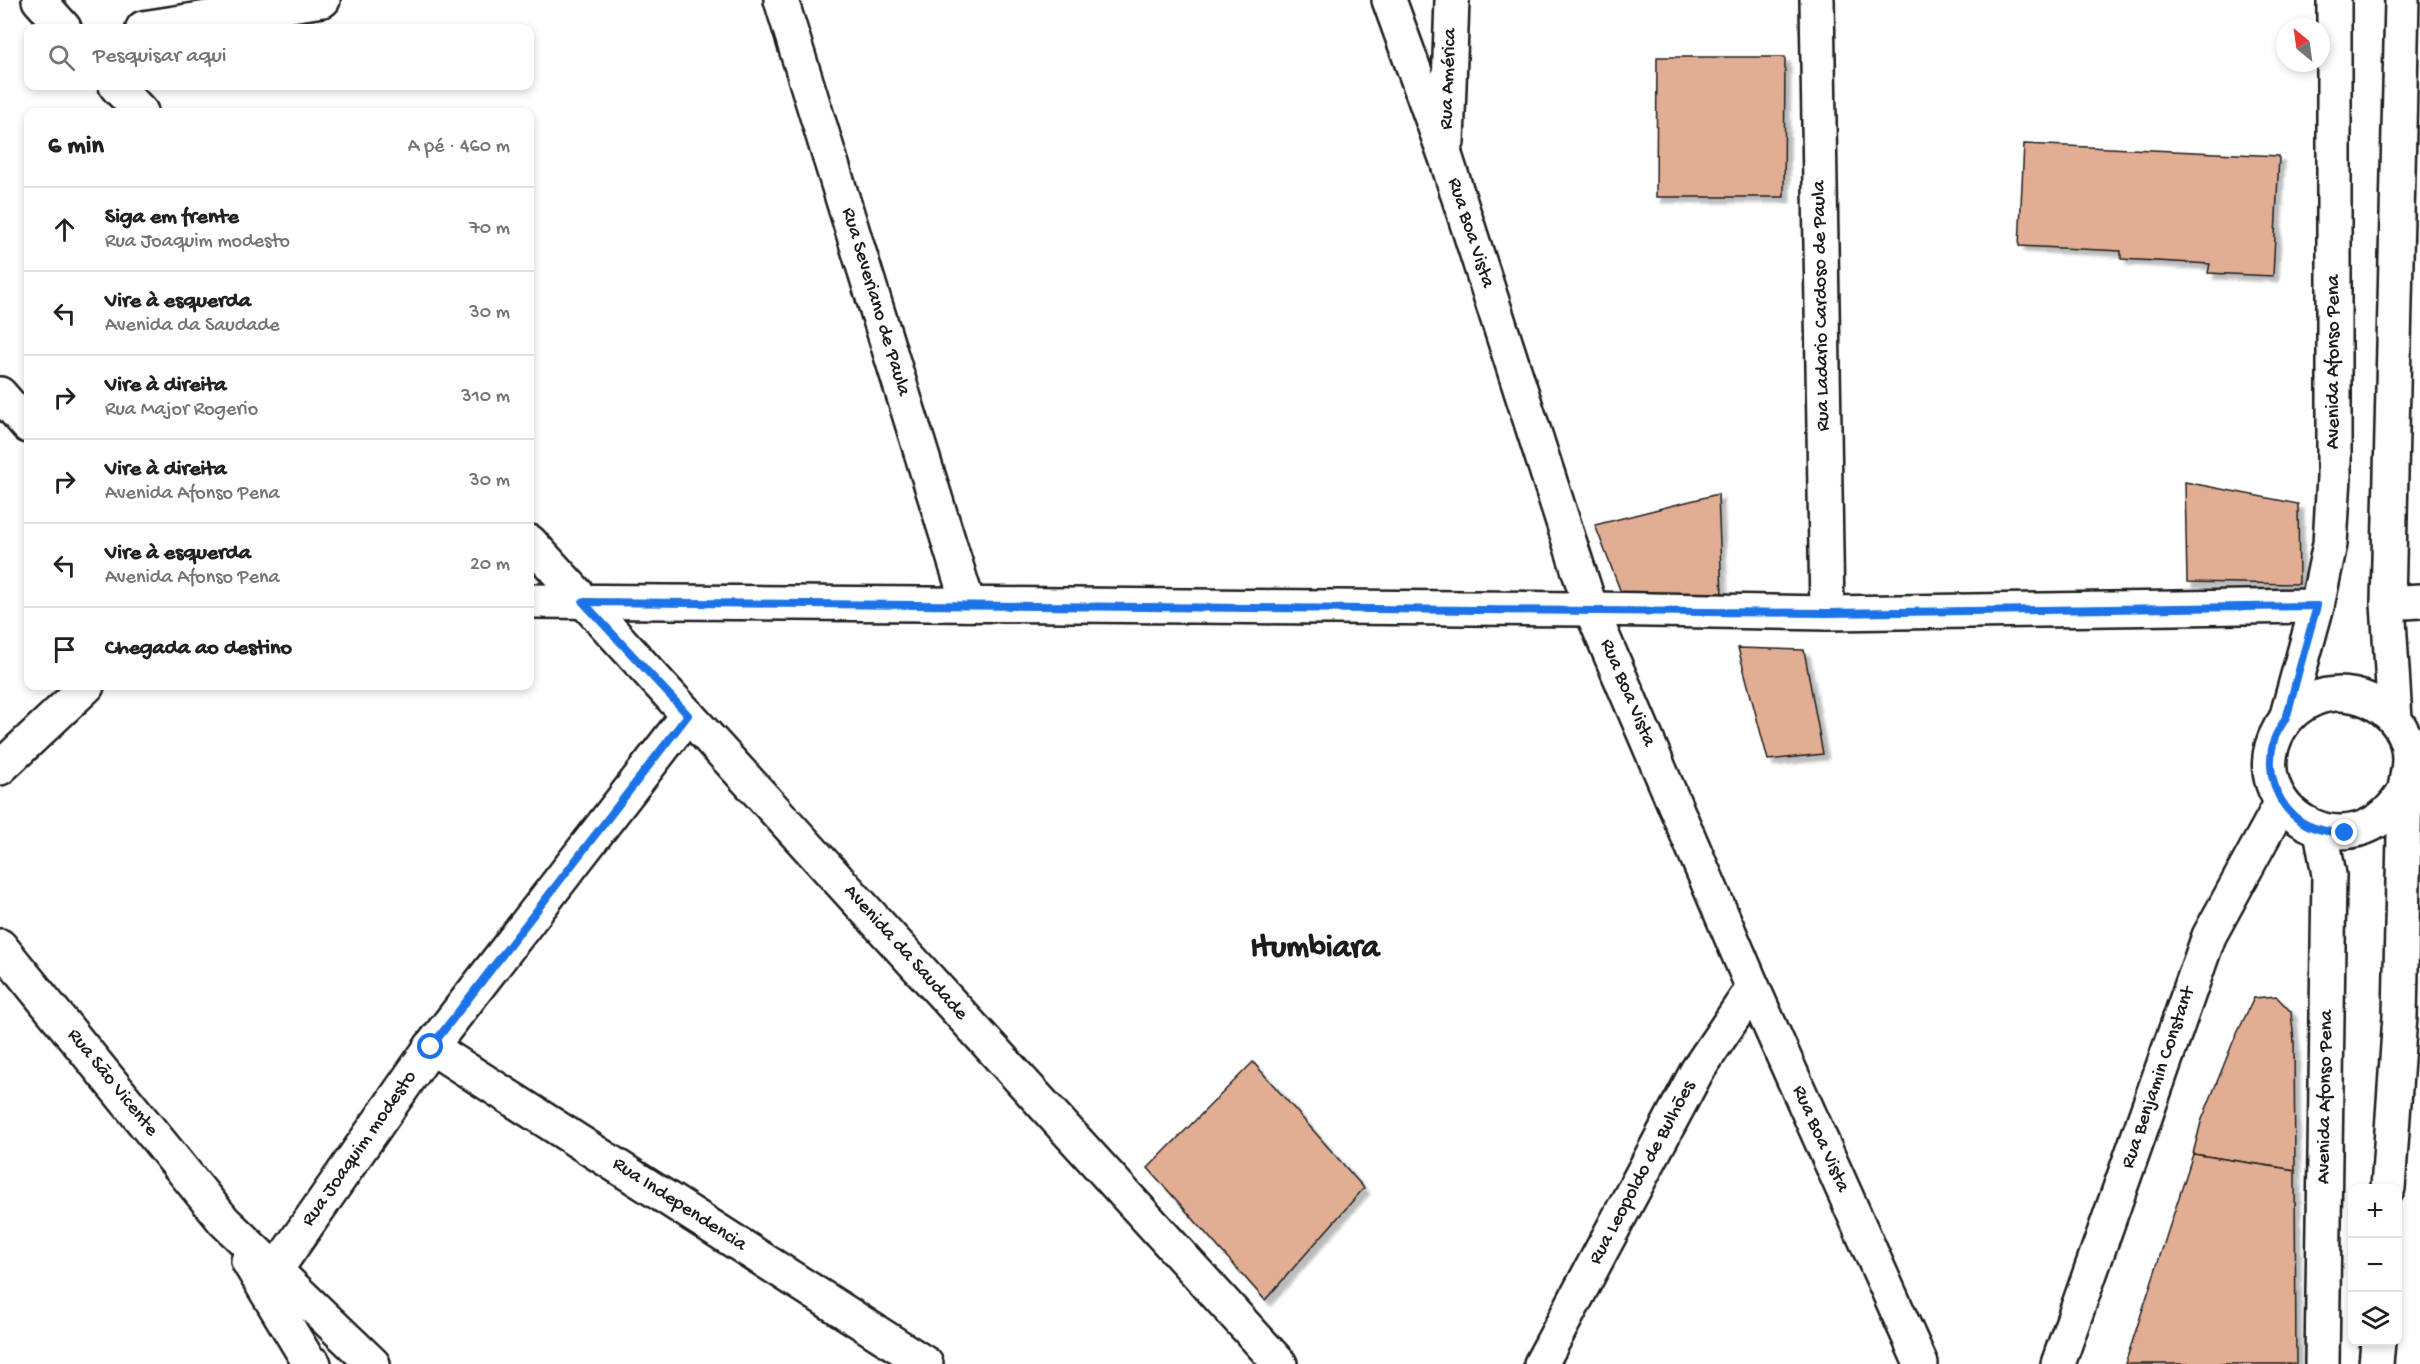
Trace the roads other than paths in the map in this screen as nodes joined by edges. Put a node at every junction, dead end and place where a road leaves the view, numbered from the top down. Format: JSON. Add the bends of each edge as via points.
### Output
{"nodes":[{"id":1,"x":39,"y":0,"type":"edge"},
{"id":2,"x":323,"y":0,"type":"edge"},
{"id":3,"x":782,"y":0,"type":"edge"},
{"id":4,"x":1389,"y":0,"type":"edge"},
{"id":5,"x":1452,"y":0,"type":"edge"},
{"id":6,"x":1817,"y":0,"type":"edge"},
{"id":7,"x":2334,"y":0,"type":"edge"},
{"id":8,"x":2402,"y":0,"type":"edge"},
{"id":9,"x":60,"y":24,"type":"edge"},
{"id":10,"x":169,"y":24,"type":"edge"},
{"id":11,"x":120,"y":90,"type":"edge"},
{"id":12,"x":137,"y":108,"type":"edge"},
{"id":13,"x":1446,"y":158,"type":"junction"},
{"id":14,"x":0,"y":394,"type":"edge"},
{"id":15,"x":24,"y":421,"type":"edge"},
{"id":16,"x":534,"y":547,"type":"edge"},
{"id":17,"x":534,"y":601,"type":"edge"},
{"id":18,"x":583,"y":602,"type":"junction"},
{"id":19,"x":2404,"y":602,"type":"edge"},
{"id":20,"x":968,"y":604,"type":"junction"},
{"id":21,"x":2317,"y":606,"type":"junction"},
{"id":22,"x":1591,"y":609,"type":"junction"},
{"id":23,"x":1827,"y":613,"type":"junction"},
{"id":24,"x":83,"y":690,"type":"edge"},
{"id":25,"x":688,"y":715,"type":"junction"},
{"id":26,"x":2286,"y":719,"type":"junction"},
{"id":27,"x":2395,"y":720,"type":"junction"},
{"id":28,"x":0,"y":768,"type":"edge"},
{"id":29,"x":2405,"y":790,"type":"junction"},
{"id":30,"x":2282,"y":802,"type":"junction"},
{"id":31,"x":2321,"y":830,"type":"junction"},
{"id":32,"x":0,"y":946,"type":"edge"},
{"id":33,"x":1753,"y":988,"type":"junction"},
{"id":34,"x":431,"y":1047,"type":"junction"},
{"id":35,"x":2388,"y":1184,"type":"edge"},
{"id":36,"x":224,"y":1221,"type":"junction"},
{"id":37,"x":275,"y":1271,"type":"junction"},
{"id":38,"x":2378,"y":1346,"type":"edge"},
{"id":39,"x":310,"y":1363,"type":"edge"},
{"id":40,"x":373,"y":1364,"type":"edge"},
{"id":41,"x":926,"y":1364,"type":"edge"},
{"id":42,"x":1280,"y":1364,"type":"edge"},
{"id":43,"x":1541,"y":1364,"type":"edge"},
{"id":44,"x":1921,"y":1364,"type":"edge"},
{"id":45,"x":2058,"y":1364,"type":"edge"},
{"id":46,"x":2322,"y":1364,"type":"edge"},
{"id":47,"x":2376,"y":1364,"type":"edge"}],
"edges":[{"from":1,"to":9,"type":"street"},
{"from":2,"to":10,"type":"street"},
{"from":3,"to":20,"type":"street","name":"Rua Severiano de Paula"},
{"from":4,"to":13,"type":"street","name":"Rua Boa Vista"},
{"from":5,"to":13,"type":"street","name":"Rua América"},
{"from":6,"to":23,"type":"street","name":"Rua Ladario Cardoso de Paula"},
{"from":7,"to":21,"type":"street","name":"Avenida Afonso Pena","via":[[2334,477],[2330,544]]},
{"from":8,"to":19,"type":"street","name":"Avenida Afonso Pena"},
{"from":11,"to":12,"type":"street"},
{"from":13,"to":22,"type":"street","name":"Rua Boa Vista"},
{"from":14,"to":15,"type":"street"},
{"from":16,"to":18,"type":"street","name":"Avenida da Saudade"},
{"from":17,"to":18,"type":"street"},
{"from":18,"to":20,"type":"street"},
{"from":18,"to":25,"type":"street","name":"Avenida da Saudade"},
{"from":19,"to":27,"type":"street","name":"Avenida Afonso Pena"},
{"from":20,"to":22,"type":"street"},
{"from":21,"to":23,"type":"street"},
{"from":21,"to":26,"type":"street","name":"Avenida Afonso Pena"},
{"from":22,"to":23,"type":"street"},
{"from":22,"to":33,"type":"street","name":"Rua Boa Vista"},
{"from":24,"to":28,"type":"street"},
{"from":25,"to":34,"type":"street","name":"Rua Joaquim modesto"},
{"from":25,"to":42,"type":"street","name":"Avenida da Saudade"},
{"from":26,"to":27,"type":"street","name":"Avenida Afonso Pena","via":[[2303,704],[2343,693],[2381,706]]},
{"from":26,"to":30,"type":"street","name":"Avenida Afonso Pena","via":[[2274,738],[2270,760],[2273,782]]},
{"from":27,"to":29,"type":"street","name":"Avenida Afonso Pena","via":[[2405,738],[2409,758]]},
{"from":29,"to":31,"type":"street","name":"Avenida Afonso Pena","via":[[2388,814],[2368,827],[2345,833]]},
{"from":29,"to":35,"type":"street","name":"Avenida Afonso Pena","via":[[2400,1016]]},
{"from":30,"to":31,"type":"street","name":"Avenida Afonso Pena","via":[[2292,814]]},
{"from":30,"to":45,"type":"street","name":"Rua Benjamin Constant","via":[[2209,936]]},
{"from":31,"to":46,"type":"street","name":"Avenida Afonso Pena","via":[[2329,874]]},
{"from":32,"to":36,"type":"street","name":"Rua São Vicente"},
{"from":33,"to":43,"type":"street","name":"Rua Leopoldo de Bulhões","via":[[1697,1071]]},
{"from":33,"to":44,"type":"street","name":"Rua Boa Vista"},
{"from":34,"to":37,"type":"street","name":"Rua Joaquim modesto"},
{"from":34,"to":41,"type":"street","name":"Rua Independencia"},
{"from":36,"to":37,"type":"street","name":"Rua São Vicente"},
{"from":36,"to":39,"type":"street","name":"Rua São Vicente"},
{"from":37,"to":40,"type":"street","name":"Rua São Vicente"},
{"from":38,"to":47,"type":"street"}]}
